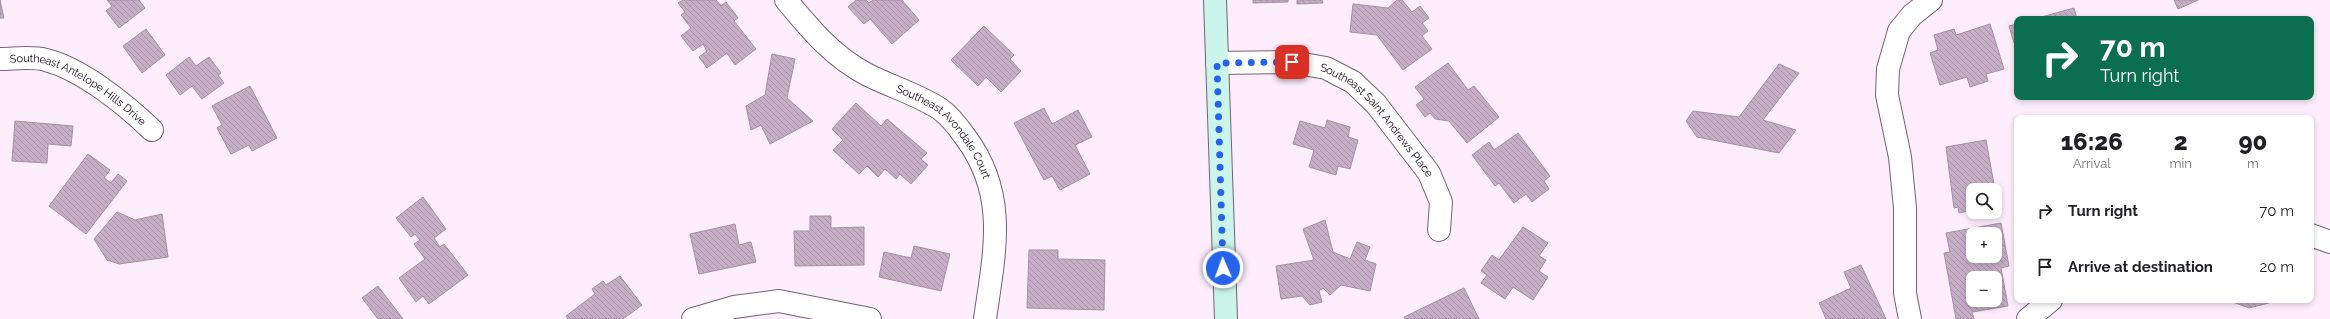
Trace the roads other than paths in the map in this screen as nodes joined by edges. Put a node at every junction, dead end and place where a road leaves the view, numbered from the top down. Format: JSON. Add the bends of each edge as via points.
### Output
{"nodes":[{"id":1,"x":786,"y":0,"type":"edge"},
{"id":2,"x":1215,"y":0,"type":"edge"},
{"id":3,"x":1931,"y":0,"type":"edge"},
{"id":4,"x":0,"y":59,"type":"edge"},
{"id":5,"x":1217,"y":63,"type":"junction"},
{"id":6,"x":152,"y":130,"type":"dead end"},
{"id":7,"x":1439,"y":230,"type":"dead end"},
{"id":8,"x":2314,"y":236,"type":"edge"},
{"id":9,"x":2330,"y":242,"type":"edge"},
{"id":10,"x":2047,"y":303,"type":"edge"},
{"id":11,"x":693,"y":319,"type":"edge"},
{"id":12,"x":870,"y":319,"type":"edge"},
{"id":13,"x":985,"y":319,"type":"edge"},
{"id":14,"x":1226,"y":319,"type":"edge"},
{"id":15,"x":1910,"y":319,"type":"edge"},
{"id":16,"x":2028,"y":319,"type":"edge"}],
"edges":[{"from":1,"to":13,"type":"street","name":"Southeast Avondale Court","via":[[834,54],[870,76],[904,89],[940,109],[958,126],[971,144],[985,168],[995,209],[996,242]]},
{"from":2,"to":5,"type":"main road"},
{"from":3,"to":15,"type":"street","via":[[1912,15],[1899,32],[1888,69],[1887,95],[1900,157],[1905,208],[1905,294]]},
{"from":4,"to":6,"type":"street","name":"Southeast Antelope Hills Drive","via":[[50,51],[125,104]]},
{"from":5,"to":7,"type":"street","name":"Southeast Saint Andrews Place","via":[[1292,62],[1326,68],[1353,82],[1376,104],[1430,173],[1441,202]]},
{"from":5,"to":14,"type":"main road"},
{"from":8,"to":9,"type":"street"},
{"from":10,"to":16,"type":"street"},
{"from":11,"to":12,"type":"street","via":[[734,306],[779,301]]}]}
